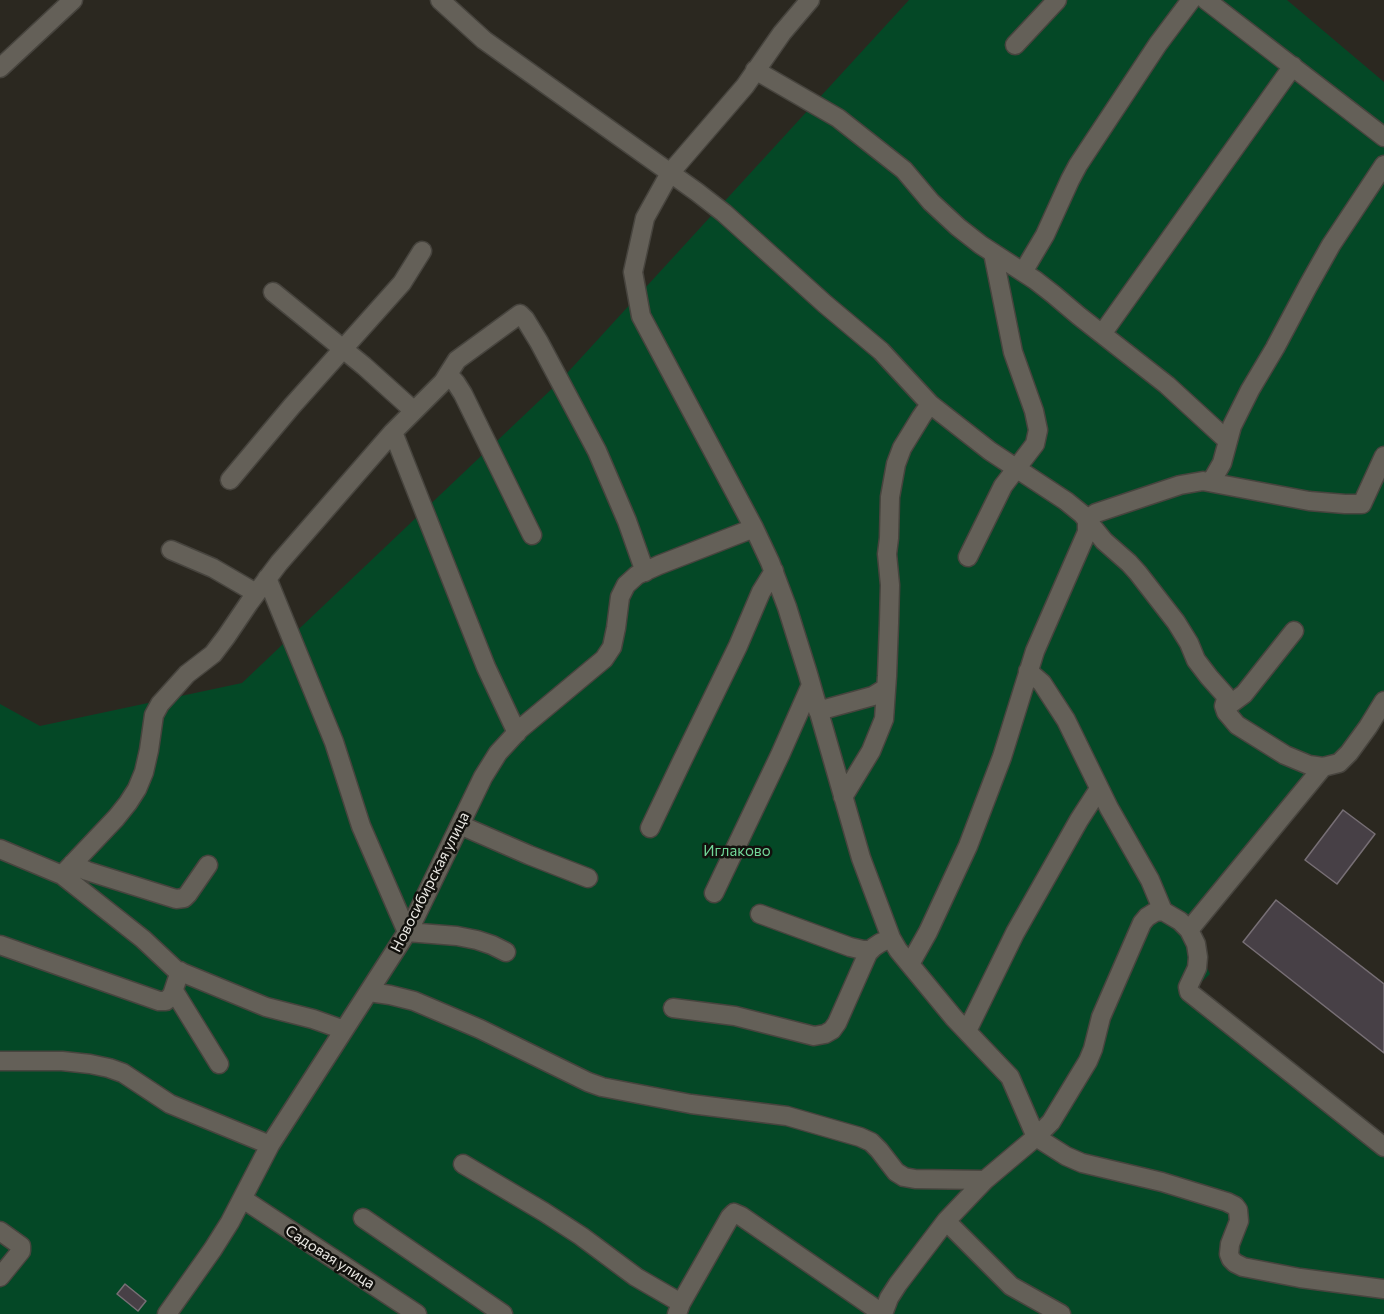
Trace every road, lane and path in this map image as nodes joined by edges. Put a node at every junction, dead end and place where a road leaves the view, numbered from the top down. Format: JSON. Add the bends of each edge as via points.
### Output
{"nodes":[{"id":1,"x":74,"y":0,"type":"edge"},
{"id":2,"x":440,"y":0,"type":"edge"},
{"id":3,"x":810,"y":0,"type":"edge"},
{"id":4,"x":1058,"y":0,"type":"edge"},
{"id":5,"x":1191,"y":0,"type":"edge"},
{"id":6,"x":1206,"y":0,"type":"edge"},
{"id":7,"x":1015,"y":45,"type":"dead end"},
{"id":8,"x":1293,"y":66,"type":"junction"},
{"id":9,"x":0,"y":68,"type":"edge"},
{"id":10,"x":755,"y":70,"type":"junction"},
{"id":11,"x":1384,"y":137,"type":"edge"},
{"id":12,"x":1384,"y":165,"type":"edge"},
{"id":13,"x":670,"y":173,"type":"junction"},
{"id":14,"x":422,"y":251,"type":"dead end"},
{"id":15,"x":993,"y":253,"type":"junction"},
{"id":16,"x":1023,"y":272,"type":"junction"},
{"id":17,"x":273,"y":292,"type":"dead end"},
{"id":18,"x":1102,"y":334,"type":"junction"},
{"id":19,"x":343,"y":349,"type":"junction"},
{"id":20,"x":448,"y":374,"type":"junction"},
{"id":21,"x":930,"y":404,"type":"junction"},
{"id":22,"x":413,"y":410,"type":"junction"},
{"id":23,"x":393,"y":432,"type":"junction"},
{"id":24,"x":1228,"y":441,"type":"junction"},
{"id":25,"x":1384,"y":456,"type":"edge"},
{"id":26,"x":1016,"y":468,"type":"junction"},
{"id":27,"x":230,"y":480,"type":"dead end"},
{"id":28,"x":1211,"y":482,"type":"junction"},
{"id":29,"x":1087,"y":519,"type":"junction"},
{"id":30,"x":754,"y":528,"type":"junction"},
{"id":31,"x":532,"y":535,"type":"dead end"},
{"id":32,"x":171,"y":550,"type":"dead end"},
{"id":33,"x":968,"y":557,"type":"dead end"},
{"id":34,"x":774,"y":571,"type":"junction"},
{"id":35,"x":645,"y":572,"type":"junction"},
{"id":36,"x":262,"y":586,"type":"junction"},
{"id":37,"x":1294,"y":632,"type":"dead end"},
{"id":38,"x":1029,"y":671,"type":"junction"},
{"id":39,"x":811,"y":685,"type":"junction"},
{"id":40,"x":886,"y":688,"type":"junction"},
{"id":41,"x":1384,"y":701,"type":"edge"},
{"id":42,"x":1225,"y":708,"type":"junction"},
{"id":43,"x":818,"y":711,"type":"junction"},
{"id":44,"x":517,"y":733,"type":"junction"},
{"id":45,"x":1323,"y":767,"type":"junction"},
{"id":46,"x":1099,"y":789,"type":"junction"},
{"id":47,"x":843,"y":797,"type":"junction"},
{"id":48,"x":460,"y":825,"type":"junction"},
{"id":49,"x":650,"y":828,"type":"dead end"},
{"id":50,"x":0,"y":849,"type":"edge"},
{"id":51,"x":208,"y":865,"type":"dead end"},
{"id":52,"x":67,"y":869,"type":"junction"},
{"id":53,"x":588,"y":878,"type":"dead end"},
{"id":54,"x":714,"y":893,"type":"dead end"},
{"id":55,"x":1163,"y":911,"type":"junction"},
{"id":56,"x":759,"y":914,"type":"dead end"},
{"id":57,"x":1189,"y":930,"type":"junction"},
{"id":58,"x":407,"y":932,"type":"junction"},
{"id":59,"x":891,"y":938,"type":"junction"},
{"id":60,"x":0,"y":945,"type":"edge"},
{"id":61,"x":871,"y":950,"type":"junction"},
{"id":62,"x":506,"y":952,"type":"dead end"},
{"id":63,"x":910,"y":964,"type":"junction"},
{"id":64,"x":180,"y":971,"type":"junction"},
{"id":65,"x":174,"y":991,"type":"junction"},
{"id":66,"x":369,"y":992,"type":"junction"},
{"id":67,"x":673,"y":1008,"type":"dead end"},
{"id":68,"x":344,"y":1030,"type":"junction"},
{"id":69,"x":967,"y":1031,"type":"junction"},
{"id":70,"x":0,"y":1061,"type":"edge"},
{"id":71,"x":219,"y":1064,"type":"dead end"},
{"id":72,"x":1036,"y":1137,"type":"junction"},
{"id":73,"x":270,"y":1144,"type":"junction"},
{"id":74,"x":1384,"y":1147,"type":"edge"},
{"id":75,"x":463,"y":1164,"type":"dead end"},
{"id":76,"x":985,"y":1180,"type":"junction"},
{"id":77,"x":243,"y":1199,"type":"junction"},
{"id":78,"x":363,"y":1218,"type":"dead end"},
{"id":79,"x":946,"y":1221,"type":"junction"},
{"id":80,"x":0,"y":1231,"type":"edge"},
{"id":81,"x":0,"y":1277,"type":"edge"},
{"id":82,"x":1384,"y":1290,"type":"edge"},
{"id":83,"x":679,"y":1308,"type":"edge"},
{"id":84,"x":167,"y":1314,"type":"edge"},
{"id":85,"x":417,"y":1314,"type":"edge"},
{"id":86,"x":502,"y":1314,"type":"edge"},
{"id":87,"x":1061,"y":1314,"type":"edge"}],
"edges":[{"from":1,"to":9,"type":"street"},
{"from":2,"to":13,"type":"street","via":[[484,40]]},
{"from":3,"to":10,"type":"street"},
{"from":4,"to":7,"type":"street"},
{"from":5,"to":16,"type":"street","via":[[1078,165],[1046,234]]},
{"from":6,"to":8,"type":"street"},
{"from":8,"to":11,"type":"street"},
{"from":8,"to":18,"type":"street"},
{"from":10,"to":13,"type":"street"},
{"from":10,"to":15,"type":"street","via":[[838,118],[904,170],[951,221]]},
{"from":12,"to":24,"type":"street","via":[[1331,245],[1238,412]]},
{"from":13,"to":21,"type":"street","via":[[724,213],[881,351]]},
{"from":13,"to":30,"type":"street","via":[[645,218],[633,272],[641,316]]},
{"from":14,"to":19,"type":"street","via":[[402,283]]},
{"from":15,"to":16,"type":"street"},
{"from":15,"to":26,"type":"street","via":[[1013,352],[1038,430],[1035,444]]},
{"from":16,"to":18,"type":"street"},
{"from":17,"to":19,"type":"street"},
{"from":18,"to":24,"type":"street","via":[[1167,385]]},
{"from":19,"to":22,"type":"street"},
{"from":19,"to":27,"type":"street"},
{"from":20,"to":22,"type":"street"},
{"from":20,"to":31,"type":"street","via":[[464,394]]},
{"from":20,"to":35,"type":"street","via":[[457,360],[519,314],[525,319],[597,451]]},
{"from":21,"to":26,"type":"street"},
{"from":21,"to":40,"type":"street","via":[[902,448],[890,497]]},
{"from":22,"to":23,"type":"street"},
{"from":23,"to":36,"type":"street"},
{"from":23,"to":44,"type":"street","via":[[486,667]]},
{"from":24,"to":28,"type":"street"},
{"from":25,"to":28,"type":"street","via":[[1364,501],[1357,505],[1309,501]]},
{"from":26,"to":29,"type":"street"},
{"from":26,"to":33,"type":"street"},
{"from":28,"to":29,"type":"street","via":[[1180,485]]},
{"from":29,"to":38,"type":"street","via":[[1087,532]]},
{"from":29,"to":42,"type":"street","via":[[1097,534],[1138,573],[1176,622],[1196,660],[1225,694]]},
{"from":30,"to":34,"type":"street"},
{"from":30,"to":35,"type":"street","name":"Новосибирская улица"},
{"from":32,"to":36,"type":"street"},
{"from":34,"to":39,"type":"street"},
{"from":34,"to":49,"type":"street"},
{"from":35,"to":44,"type":"street","name":"Новосибирская улица","via":[[626,585],[620,597],[612,647],[604,659]]},
{"from":36,"to":52,"type":"street","via":[[213,654],[187,674],[160,704],[137,789],[116,818]]},
{"from":36,"to":58,"type":"street","via":[[334,742],[361,826]]},
{"from":37,"to":42,"type":"street","via":[[1244,694]]},
{"from":38,"to":46,"type":"street","via":[[1042,683],[1066,720]]},
{"from":38,"to":63,"type":"street","via":[[968,846]]},
{"from":39,"to":43,"type":"street"},
{"from":39,"to":54,"type":"street"},
{"from":40,"to":43,"type":"street","via":[[873,696]]},
{"from":40,"to":47,"type":"street","via":[[884,719],[878,737]]},
{"from":41,"to":45,"type":"street","via":[[1349,753],[1339,763]]},
{"from":42,"to":45,"type":"street","via":[[1237,725],[1285,755]]},
{"from":43,"to":47,"type":"street"},
{"from":44,"to":48,"type":"street","name":"Новосибирская улица","via":[[483,777]]},
{"from":45,"to":57,"type":"street"},
{"from":46,"to":55,"type":"street"},
{"from":46,"to":69,"type":"street","via":[[1020,924]]},
{"from":47,"to":59,"type":"street"},
{"from":48,"to":53,"type":"street"},
{"from":48,"to":58,"type":"street","name":"Новосибирская улица"},
{"from":50,"to":52,"type":"street"},
{"from":51,"to":52,"type":"street","via":[[188,894],[176,899],[87,871]]},
{"from":52,"to":64,"type":"street"},
{"from":55,"to":57,"type":"street"},
{"from":55,"to":72,"type":"street","via":[[1147,916],[1142,923],[1101,1017],[1088,1061],[1051,1122]]},
{"from":56,"to":61,"type":"street","via":[[850,947]]},
{"from":57,"to":74,"type":"street","via":[[1198,957],[1189,992]]},
{"from":58,"to":62,"type":"street","via":[[477,940]]},
{"from":58,"to":66,"type":"street","name":"Новосибирская улица"},
{"from":59,"to":61,"type":"street"},
{"from":59,"to":63,"type":"street"},
{"from":60,"to":65,"type":"street","via":[[159,1001],[166,1001]]},
{"from":61,"to":67,"type":"street","via":[[837,1023],[825,1035]]},
{"from":63,"to":69,"type":"street"},
{"from":64,"to":65,"type":"street"},
{"from":64,"to":68,"type":"street","via":[[266,1006]]},
{"from":65,"to":71,"type":"street"},
{"from":66,"to":68,"type":"street","name":"Новосибирская улица"},
{"from":66,"to":76,"type":"street","via":[[414,1001],[602,1087],[691,1104],[787,1116],[860,1137],[871,1142],[904,1177]]},
{"from":68,"to":73,"type":"street","name":"Новосибирская улица"},
{"from":69,"to":72,"type":"street","via":[[1010,1077]]},
{"from":70,"to":73,"type":"street","via":[[62,1061],[123,1072],[170,1104]]},
{"from":72,"to":76,"type":"street"},
{"from":72,"to":82,"type":"street","via":[[1082,1162],[1235,1206],[1239,1221],[1229,1254],[1243,1267]]},
{"from":73,"to":77,"type":"street","name":"Новосибирская улица"},
{"from":75,"to":83,"type":"street","via":[[581,1236]]},
{"from":76,"to":79,"type":"street"},
{"from":77,"to":84,"type":"street","name":"Новосибирская улица"},
{"from":77,"to":85,"type":"street","name":"Садовая улица"},
{"from":78,"to":86,"type":"street"},
{"from":79,"to":83,"type":"street","via":[[898,1284],[883,1314],[734,1213]]},
{"from":79,"to":87,"type":"street","via":[[1011,1286]]},
{"from":80,"to":81,"type":"street","via":[[21,1246]]}]}
